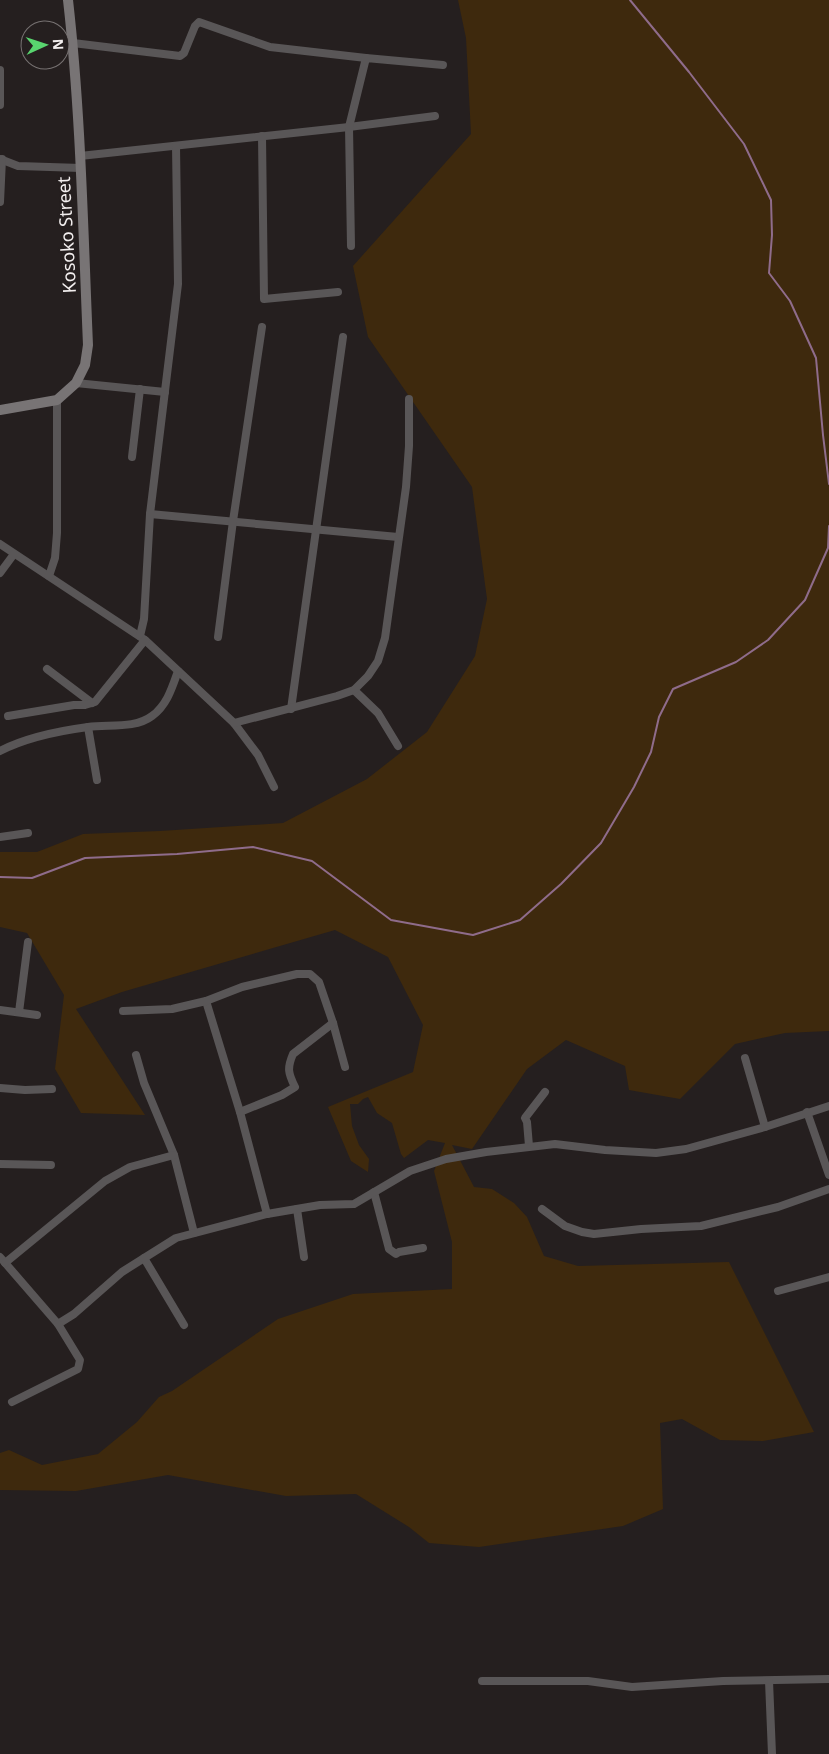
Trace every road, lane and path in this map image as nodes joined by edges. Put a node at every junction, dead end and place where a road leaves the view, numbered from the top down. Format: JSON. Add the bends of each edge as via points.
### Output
{"nodes":[{"id":1,"x":68,"y":0,"type":"edge"},
{"id":2,"x":73,"y":43,"type":"junction"},
{"id":3,"x":366,"y":58,"type":"junction"},
{"id":4,"x":443,"y":65,"type":"dead end"},
{"id":5,"x":0,"y":70,"type":"edge"},
{"id":6,"x":0,"y":106,"type":"edge"},
{"id":7,"x":435,"y":116,"type":"dead end"},
{"id":8,"x":349,"y":127,"type":"junction"},
{"id":9,"x":262,"y":136,"type":"junction"},
{"id":10,"x":176,"y":146,"type":"junction"},
{"id":11,"x":80,"y":156,"type":"junction"},
{"id":12,"x":1,"y":159,"type":"edge"},
{"id":13,"x":81,"y":168,"type":"junction"},
{"id":14,"x":0,"y":202,"type":"edge"},
{"id":15,"x":351,"y":246,"type":"dead end"},
{"id":16,"x":338,"y":292,"type":"dead end"},
{"id":17,"x":262,"y":326,"type":"dead end"},
{"id":18,"x":343,"y":337,"type":"dead end"},
{"id":19,"x":76,"y":383,"type":"junction"},
{"id":20,"x":140,"y":389,"type":"junction"},
{"id":21,"x":165,"y":392,"type":"junction"},
{"id":22,"x":57,"y":400,"type":"junction"},
{"id":23,"x":409,"y":400,"type":"dead end"},
{"id":24,"x":0,"y":410,"type":"edge"},
{"id":25,"x":132,"y":457,"type":"dead end"},
{"id":26,"x":150,"y":514,"type":"junction"},
{"id":27,"x":233,"y":521,"type":"junction"},
{"id":28,"x":314,"y":530,"type":"junction"},
{"id":29,"x":398,"y":537,"type":"junction"},
{"id":30,"x":0,"y":544,"type":"edge"},
{"id":31,"x":14,"y":554,"type":"junction"},
{"id":32,"x":0,"y":573,"type":"edge"},
{"id":33,"x":50,"y":576,"type":"junction"},
{"id":34,"x":218,"y":636,"type":"dead end"},
{"id":35,"x":142,"y":638,"type":"junction"},
{"id":36,"x":47,"y":670,"type":"dead end"},
{"id":37,"x":178,"y":670,"type":"junction"},
{"id":38,"x":354,"y":690,"type":"junction"},
{"id":39,"x":92,"y":703,"type":"junction"},
{"id":40,"x":291,"y":709,"type":"junction"},
{"id":41,"x":8,"y":716,"type":"dead end"},
{"id":42,"x":234,"y":723,"type":"junction"},
{"id":43,"x":88,"y":727,"type":"junction"},
{"id":44,"x":398,"y":746,"type":"dead end"},
{"id":45,"x":0,"y":751,"type":"edge"},
{"id":46,"x":97,"y":780,"type":"dead end"},
{"id":47,"x":274,"y":786,"type":"dead end"},
{"id":48,"x":28,"y":833,"type":"dead end"},
{"id":49,"x":0,"y":837,"type":"edge"},
{"id":50,"x":28,"y":942,"type":"dead end"},
{"id":51,"x":206,"y":1001,"type":"junction"},
{"id":52,"x":0,"y":1010,"type":"edge"},
{"id":53,"x":123,"y":1011,"type":"dead end"},
{"id":54,"x":18,"y":1012,"type":"junction"},
{"id":55,"x":36,"y":1015,"type":"dead end"},
{"id":56,"x":333,"y":1023,"type":"junction"},
{"id":57,"x":136,"y":1055,"type":"dead end"},
{"id":58,"x":745,"y":1058,"type":"dead end"},
{"id":59,"x":346,"y":1067,"type":"dead end"},
{"id":60,"x":0,"y":1088,"type":"edge"},
{"id":61,"x":52,"y":1089,"type":"dead end"},
{"id":62,"x":545,"y":1092,"type":"dead end"},
{"id":63,"x":829,"y":1106,"type":"edge"},
{"id":64,"x":240,"y":1112,"type":"junction"},
{"id":65,"x":807,"y":1112,"type":"junction"},
{"id":66,"x":765,"y":1127,"type":"junction"},
{"id":67,"x":529,"y":1146,"type":"junction"},
{"id":68,"x":174,"y":1155,"type":"junction"},
{"id":69,"x":0,"y":1164,"type":"edge"},
{"id":70,"x":51,"y":1165,"type":"dead end"},
{"id":71,"x":829,"y":1175,"type":"edge"},
{"id":72,"x":829,"y":1190,"type":"edge"},
{"id":73,"x":374,"y":1192,"type":"junction"},
{"id":74,"x":297,"y":1209,"type":"junction"},
{"id":75,"x":542,"y":1209,"type":"dead end"},
{"id":76,"x":267,"y":1214,"type":"junction"},
{"id":77,"x":194,"y":1233,"type":"junction"},
{"id":78,"x":423,"y":1248,"type":"dead end"},
{"id":79,"x":304,"y":1257,"type":"dead end"},
{"id":80,"x":144,"y":1258,"type":"junction"},
{"id":81,"x":3,"y":1260,"type":"edge"},
{"id":82,"x":829,"y":1277,"type":"edge"},
{"id":83,"x":778,"y":1291,"type":"dead end"},
{"id":84,"x":58,"y":1324,"type":"junction"},
{"id":85,"x":184,"y":1325,"type":"dead end"},
{"id":86,"x":12,"y":1402,"type":"dead end"},
{"id":87,"x":829,"y":1679,"type":"edge"},
{"id":88,"x":482,"y":1681,"type":"dead end"},
{"id":89,"x":769,"y":1681,"type":"junction"},
{"id":90,"x":772,"y":1754,"type":"edge"}],
"edges":[{"from":1,"to":2,"type":"street","name":"Kosoko Street"},
{"from":2,"to":3,"type":"street","via":[[180,56],[199,22],[270,48]]},
{"from":2,"to":11,"type":"street","name":"Kosoko Street"},
{"from":3,"to":4,"type":"street"},
{"from":3,"to":8,"type":"street"},
{"from":5,"to":6,"type":"street"},
{"from":7,"to":8,"type":"street"},
{"from":8,"to":9,"type":"street"},
{"from":8,"to":15,"type":"street"},
{"from":9,"to":10,"type":"street"},
{"from":9,"to":16,"type":"street","via":[[264,299]]},
{"from":10,"to":11,"type":"street"},
{"from":10,"to":21,"type":"street","via":[[178,284]]},
{"from":11,"to":13,"type":"street","name":"Kosoko Street"},
{"from":12,"to":13,"type":"street","via":[[18,166]]},
{"from":12,"to":14,"type":"street"},
{"from":13,"to":19,"type":"street","name":"Kosoko Street","via":[[88,345],[85,364]]},
{"from":17,"to":27,"type":"street"},
{"from":18,"to":28,"type":"street"},
{"from":19,"to":20,"type":"street"},
{"from":19,"to":22,"type":"street","name":"Kosoko Street"},
{"from":20,"to":21,"type":"street"},
{"from":20,"to":25,"type":"street"},
{"from":21,"to":26,"type":"street"},
{"from":22,"to":24,"type":"street"},
{"from":22,"to":33,"type":"street","via":[[57,533]]},
{"from":23,"to":29,"type":"street","via":[[406,479]]},
{"from":26,"to":27,"type":"street"},
{"from":26,"to":35,"type":"street"},
{"from":27,"to":28,"type":"street"},
{"from":27,"to":34,"type":"street"},
{"from":28,"to":29,"type":"street"},
{"from":28,"to":40,"type":"street"},
{"from":29,"to":38,"type":"street","via":[[385,638],[378,661]]},
{"from":30,"to":31,"type":"street"},
{"from":31,"to":32,"type":"street"},
{"from":31,"to":33,"type":"street"},
{"from":33,"to":35,"type":"street"},
{"from":35,"to":37,"type":"street"},
{"from":35,"to":39,"type":"street"},
{"from":36,"to":39,"type":"street"},
{"from":37,"to":42,"type":"street"},
{"from":37,"to":43,"type":"street","via":[[163,707],[151,717],[143,722]]},
{"from":38,"to":40,"type":"street"},
{"from":38,"to":44,"type":"street","via":[[378,713]]},
{"from":39,"to":41,"type":"street"},
{"from":40,"to":42,"type":"street"},
{"from":42,"to":47,"type":"street","via":[[258,755]]},
{"from":43,"to":45,"type":"street","via":[[19,742]]},
{"from":43,"to":46,"type":"street"},
{"from":48,"to":49,"type":"street"},
{"from":50,"to":54,"type":"street"},
{"from":51,"to":53,"type":"street","via":[[172,1009]]},
{"from":51,"to":56,"type":"street","via":[[242,988],[297,974],[310,974],[319,982]]},
{"from":51,"to":64,"type":"street"},
{"from":52,"to":54,"type":"street"},
{"from":54,"to":55,"type":"street"},
{"from":56,"to":59,"type":"street"},
{"from":56,"to":64,"type":"street","via":[[292,1054],[288,1074],[296,1087]]},
{"from":57,"to":68,"type":"street"},
{"from":58,"to":66,"type":"street"},
{"from":60,"to":61,"type":"street"},
{"from":62,"to":67,"type":"street","via":[[525,1118]]},
{"from":63,"to":65,"type":"street"},
{"from":64,"to":76,"type":"street"},
{"from":65,"to":66,"type":"street"},
{"from":65,"to":71,"type":"street"},
{"from":66,"to":67,"type":"street","via":[[686,1149],[656,1153],[556,1144]]},
{"from":67,"to":73,"type":"street","via":[[446,1159],[410,1171]]},
{"from":68,"to":77,"type":"street"},
{"from":68,"to":81,"type":"street","via":[[130,1167],[105,1181]]},
{"from":69,"to":70,"type":"street"},
{"from":72,"to":75,"type":"street","via":[[702,1226],[594,1234],[565,1226]]},
{"from":73,"to":74,"type":"street","via":[[354,1204]]},
{"from":73,"to":78,"type":"street","via":[[389,1249],[396,1254]]},
{"from":74,"to":76,"type":"street"},
{"from":74,"to":79,"type":"street"},
{"from":76,"to":77,"type":"street"},
{"from":77,"to":80,"type":"street","via":[[176,1238]]},
{"from":80,"to":84,"type":"street"},
{"from":80,"to":85,"type":"street"},
{"from":81,"to":84,"type":"street"},
{"from":82,"to":83,"type":"street"},
{"from":84,"to":86,"type":"street","via":[[80,1360],[78,1368]]},
{"from":87,"to":89,"type":"street"},
{"from":88,"to":89,"type":"street","via":[[588,1681],[632,1687]]},
{"from":89,"to":90,"type":"street"}]}
